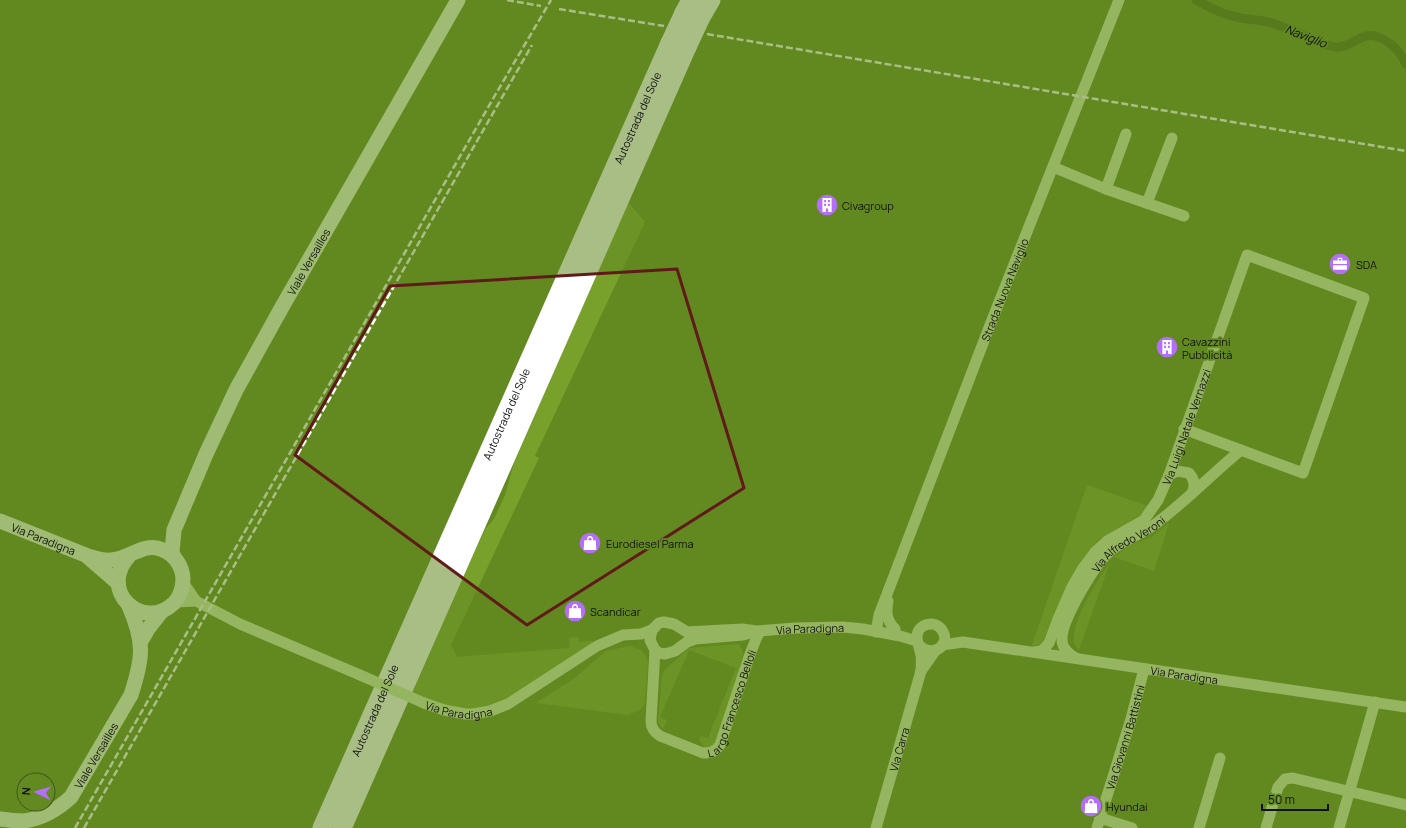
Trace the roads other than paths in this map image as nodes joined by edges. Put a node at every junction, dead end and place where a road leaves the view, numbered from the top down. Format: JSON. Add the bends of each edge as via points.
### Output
{"nodes":[{"id":1,"x":711,"y":0,"type":"edge"},
{"id":2,"x":1119,"y":0,"type":"edge"},
{"id":3,"x":455,"y":5,"type":"edge"},
{"id":4,"x":692,"y":10,"type":"edge"},
{"id":5,"x":678,"y":45,"type":"junction"},
{"id":6,"x":1126,"y":134,"type":"dead end"},
{"id":7,"x":1172,"y":138,"type":"dead end"},
{"id":8,"x":1053,"y":167,"type":"junction"},
{"id":9,"x":1106,"y":189,"type":"junction"},
{"id":10,"x":1147,"y":203,"type":"junction"},
{"id":11,"x":1184,"y":216,"type":"dead end"},
{"id":12,"x":1184,"y":429,"type":"junction"},
{"id":13,"x":1242,"y":450,"type":"junction"},
{"id":14,"x":1169,"y":474,"type":"junction"},
{"id":15,"x":1192,"y":493,"type":"junction"},
{"id":16,"x":0,"y":521,"type":"edge"},
{"id":17,"x":174,"y":530,"type":"junction"},
{"id":18,"x":151,"y":547,"type":"junction"},
{"id":19,"x":130,"y":555,"type":"junction"},
{"id":20,"x":88,"y":556,"type":"junction"},
{"id":21,"x":174,"y":557,"type":"junction"},
{"id":22,"x":892,"y":581,"type":"junction"},
{"id":23,"x":183,"y":582,"type":"junction"},
{"id":24,"x":118,"y":583,"type":"junction"},
{"id":25,"x":196,"y":601,"type":"junction"},
{"id":26,"x":130,"y":606,"type":"junction"},
{"id":27,"x":166,"y":609,"type":"junction"},
{"id":28,"x":678,"y":627,"type":"junction"},
{"id":29,"x":920,"y":628,"type":"junction"},
{"id":30,"x":894,"y":629,"type":"junction"},
{"id":31,"x":652,"y":630,"type":"junction"},
{"id":32,"x":876,"y":630,"type":"junction"},
{"id":33,"x":759,"y":631,"type":"junction"},
{"id":34,"x":944,"y":633,"type":"junction"},
{"id":35,"x":141,"y":641,"type":"junction"},
{"id":36,"x":963,"y":642,"type":"junction"},
{"id":37,"x":606,"y":643,"type":"junction"},
{"id":38,"x":918,"y":643,"type":"junction"},
{"id":39,"x":680,"y":647,"type":"junction"},
{"id":40,"x":653,"y":648,"type":"junction"},
{"id":41,"x":938,"y":648,"type":"junction"},
{"id":42,"x":1034,"y":652,"type":"junction"},
{"id":43,"x":1078,"y":659,"type":"junction"},
{"id":44,"x":1144,"y":669,"type":"junction"},
{"id":45,"x":921,"y":671,"type":"junction"},
{"id":46,"x":1375,"y":702,"type":"junction"},
{"id":47,"x":1406,"y":706,"type":"edge"},
{"id":48,"x":1220,"y":758,"type":"dead end"},
{"id":49,"x":1349,"y":791,"type":"junction"},
{"id":50,"x":337,"y":793,"type":"junction"},
{"id":51,"x":1406,"y":805,"type":"edge"},
{"id":52,"x":0,"y":819,"type":"edge"},
{"id":53,"x":1098,"y":823,"type":"edge"},
{"id":54,"x":310,"y":828,"type":"edge"},
{"id":55,"x":322,"y":828,"type":"edge"},
{"id":56,"x":342,"y":828,"type":"edge"},
{"id":57,"x":876,"y":828,"type":"edge"},
{"id":58,"x":1132,"y":828,"type":"edge"},
{"id":59,"x":1199,"y":828,"type":"edge"},
{"id":60,"x":1266,"y":828,"type":"edge"},
{"id":61,"x":1339,"y":828,"type":"edge"}],
"edges":[{"from":1,"to":4,"type":"highway","name":"Autostrada del Sole"},
{"from":2,"to":8,"type":"street","name":"Strada Nuova Naviglio"},
{"from":3,"to":17,"type":"street","name":"Viale Versailles","via":[[259,349],[216,433]]},
{"from":4,"to":5,"type":"highway","name":"Autostrada del Sole","bridge":true},
{"from":5,"to":50,"type":"highway","name":"Autostrada del Sole"},
{"from":5,"to":56,"type":"highway","name":"Autostrada del Sole"},
{"from":6,"to":9,"type":"street"},
{"from":7,"to":10,"type":"street"},
{"from":8,"to":9,"type":"street"},
{"from":8,"to":22,"type":"street","name":"Strada Nuova Naviglio"},
{"from":9,"to":10,"type":"street"},
{"from":10,"to":11,"type":"street"},
{"from":12,"to":13,"type":"street"},
{"from":12,"to":13,"type":"street","name":"Via Luigi Natale Vernazzi","via":[[1247,255],[1364,298],[1303,473]]},
{"from":12,"to":14,"type":"street","name":"Via Luigi Natale Vernazzi"},
{"from":13,"to":15,"type":"street","name":"Via Alfredo Veroni"},
{"from":14,"to":15,"type":"street","via":[[1177,471],[1189,473],[1195,485]]},
{"from":14,"to":42,"type":"street","name":"Via Luigi Natale Vernazzi","via":[[1158,500],[1144,520],[1107,541],[1095,552],[1072,587],[1049,643],[1042,651]]},
{"from":15,"to":43,"type":"street","name":"Via Alfredo Veroni","via":[[1155,525],[1112,549],[1094,569],[1077,598],[1062,634],[1065,650]]},
{"from":16,"to":20,"type":"street","name":"Via Paradigna"},
{"from":17,"to":18,"type":"street","name":"Viale Versailles","via":[[156,546]]},
{"from":17,"to":21,"type":"street","name":"Viale Versailles"},
{"from":18,"to":19,"type":"street","name":"Via Paradigna"},
{"from":18,"to":21,"type":"street","via":[[163,550]]},
{"from":19,"to":20,"type":"street","name":"Via Paradigna","via":[[112,560]]},
{"from":19,"to":24,"type":"street","via":[[120,568]]},
{"from":20,"to":24,"type":"street","name":"Via Paradigna"},
{"from":21,"to":23,"type":"street","name":"Via Paradigna","via":[[183,574]]},
{"from":22,"to":30,"type":"street","name":"Strada Nuova Naviglio","via":[[886,612]]},
{"from":22,"to":32,"type":"street","name":"Strada Nuova Naviglio"},
{"from":23,"to":25,"type":"street","name":"Via Paradigna"},
{"from":23,"to":27,"type":"street","via":[[180,596]]},
{"from":24,"to":26,"type":"street","name":"Via Paradigna","via":[[121,596]]},
{"from":25,"to":27,"type":"street","via":[[176,602]]},
{"from":25,"to":37,"type":"street","name":"Via Paradigna","bridge":true,"via":[[240,624],[424,703],[465,714],[490,711],[508,704],[581,656]]},
{"from":26,"to":27,"type":"street","via":[[145,613]]},
{"from":26,"to":35,"type":"street","name":"Viale Versailles","via":[[138,624]]},
{"from":27,"to":35,"type":"street"},
{"from":28,"to":31,"type":"street","name":"Via Paradigna","via":[[664,622]]},
{"from":28,"to":33,"type":"street","name":"Via Paradigna","via":[[687,632],[742,629]]},
{"from":28,"to":39,"type":"street","via":[[682,637]]},
{"from":29,"to":30,"type":"street"},
{"from":29,"to":34,"type":"street","via":[[933,624],[940,627]]},
{"from":29,"to":38,"type":"street","via":[[917,634]]},
{"from":30,"to":32,"type":"street"},
{"from":31,"to":37,"type":"street","name":"Via Paradigna","via":[[641,634],[623,635]]},
{"from":31,"to":40,"type":"street","via":[[650,640]]},
{"from":32,"to":33,"type":"street","name":"Via Paradigna","via":[[826,627]]},
{"from":32,"to":38,"type":"street"},
{"from":33,"to":39,"type":"street","name":"Via Paradigna","via":[[738,636],[695,639]]},
{"from":33,"to":40,"type":"street","name":"Largo Francesco Belloli","via":[[720,745],[709,753],[660,736],[653,729]]},
{"from":34,"to":36,"type":"street"},
{"from":34,"to":41,"type":"street","via":[[944,641]]},
{"from":35,"to":52,"type":"street","name":"Viale Versailles","via":[[141,658],[131,695],[71,797],[64,804],[37,817],[23,821]]},
{"from":36,"to":41,"type":"street"},
{"from":36,"to":42,"type":"street","name":"Via Paradigna"},
{"from":37,"to":40,"type":"street","name":"Via Paradigna","via":[[634,641]]},
{"from":38,"to":41,"type":"street","via":[[926,651]]},
{"from":38,"to":45,"type":"street","name":"Via Carra"},
{"from":39,"to":40,"type":"street","name":"Via Paradigna","via":[[665,654]]},
{"from":41,"to":45,"type":"street","name":"Via Carra"},
{"from":42,"to":43,"type":"street","name":"Via Paradigna"},
{"from":43,"to":44,"type":"street","name":"Via Paradigna"},
{"from":44,"to":46,"type":"street","name":"Via Paradigna"},
{"from":44,"to":53,"type":"street","name":"Via Giovanni Battistini"},
{"from":45,"to":57,"type":"street","name":"Via Carra"},
{"from":46,"to":47,"type":"street","name":"Via Paradigna"},
{"from":46,"to":49,"type":"street"},
{"from":48,"to":59,"type":"street"},
{"from":49,"to":51,"type":"street"},
{"from":49,"to":60,"type":"street","via":[[1293,778],[1285,779],[1278,787]]},
{"from":49,"to":61,"type":"street"},
{"from":50,"to":54,"type":"highway","via":[[317,813]]},
{"from":50,"to":55,"type":"highway","name":"Autostrada del Sole"},
{"from":53,"to":58,"type":"street"}]}
